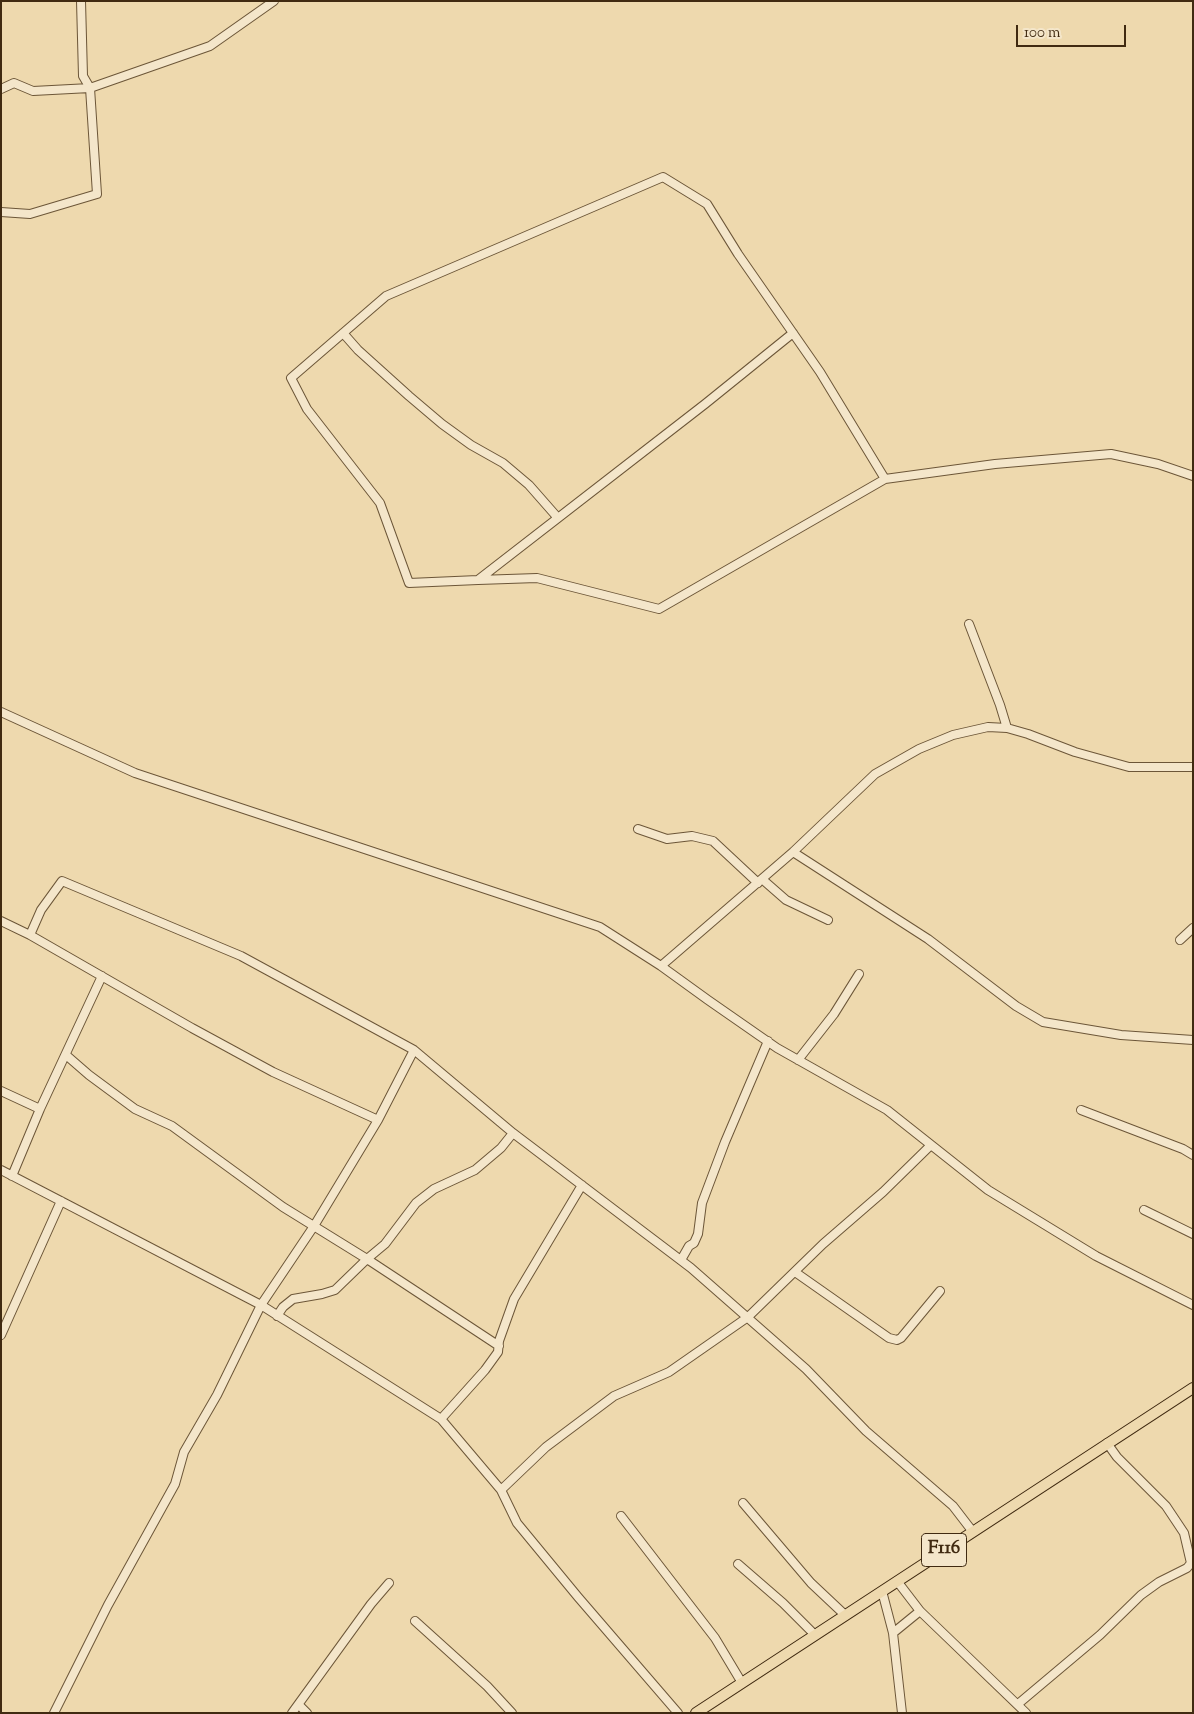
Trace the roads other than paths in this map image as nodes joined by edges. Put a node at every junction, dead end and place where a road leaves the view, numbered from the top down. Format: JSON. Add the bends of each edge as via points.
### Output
{"nodes":[{"id":1,"x":81,"y":1,"type":"edge"},
{"id":2,"x":274,"y":1,"type":"edge"},
{"id":3,"x":90,"y":88,"type":"junction"},
{"id":4,"x":1,"y":89,"type":"edge"},
{"id":5,"x":1,"y":212,"type":"edge"},
{"id":6,"x":343,"y":333,"type":"junction"},
{"id":7,"x":793,"y":333,"type":"junction"},
{"id":8,"x":1193,"y":476,"type":"edge"},
{"id":9,"x":885,"y":479,"type":"junction"},
{"id":10,"x":558,"y":518,"type":"junction"},
{"id":11,"x":478,"y":580,"type":"junction"},
{"id":12,"x":969,"y":624,"type":"dead end"},
{"id":13,"x":2,"y":713,"type":"edge"},
{"id":14,"x":1006,"y":728,"type":"junction"},
{"id":15,"x":1193,"y":767,"type":"edge"},
{"id":16,"x":638,"y":829,"type":"dead end"},
{"id":17,"x":793,"y":852,"type":"junction"},
{"id":18,"x":760,"y":881,"type":"junction"},
{"id":19,"x":828,"y":920,"type":"dead end"},
{"id":20,"x":1,"y":921,"type":"edge"},
{"id":21,"x":1193,"y":928,"type":"edge"},
{"id":22,"x":30,"y":935,"type":"junction"},
{"id":23,"x":1180,"y":940,"type":"dead end"},
{"id":24,"x":662,"y":966,"type":"junction"},
{"id":25,"x":859,"y":974,"type":"dead end"},
{"id":26,"x":102,"y":976,"type":"junction"},
{"id":27,"x":1193,"y":1040,"type":"edge"},
{"id":28,"x":768,"y":1042,"type":"junction"},
{"id":29,"x":414,"y":1050,"type":"junction"},
{"id":30,"x":66,"y":1055,"type":"junction"},
{"id":31,"x":798,"y":1060,"type":"junction"},
{"id":32,"x":1,"y":1091,"type":"edge"},
{"id":33,"x":40,"y":1109,"type":"junction"},
{"id":34,"x":1081,"y":1110,"type":"dead end"},
{"id":35,"x":378,"y":1120,"type":"junction"},
{"id":36,"x":514,"y":1132,"type":"junction"},
{"id":37,"x":931,"y":1146,"type":"junction"},
{"id":38,"x":1193,"y":1155,"type":"edge"},
{"id":39,"x":1,"y":1170,"type":"edge"},
{"id":40,"x":12,"y":1176,"type":"junction"},
{"id":41,"x":582,"y":1185,"type":"junction"},
{"id":42,"x":61,"y":1201,"type":"junction"},
{"id":43,"x":1144,"y":1210,"type":"dead end"},
{"id":44,"x":314,"y":1226,"type":"junction"},
{"id":45,"x":1193,"y":1234,"type":"edge"},
{"id":46,"x":367,"y":1259,"type":"junction"},
{"id":47,"x":681,"y":1260,"type":"junction"},
{"id":48,"x":794,"y":1272,"type":"junction"},
{"id":49,"x":940,"y":1291,"type":"dead end"},
{"id":50,"x":1193,"y":1305,"type":"edge"},
{"id":51,"x":261,"y":1306,"type":"junction"},
{"id":52,"x":278,"y":1316,"type":"junction"},
{"id":53,"x":748,"y":1317,"type":"junction"},
{"id":54,"x":1,"y":1335,"type":"edge"},
{"id":55,"x":499,"y":1346,"type":"junction"},
{"id":56,"x":1193,"y":1388,"type":"edge"},
{"id":57,"x":441,"y":1419,"type":"junction"},
{"id":58,"x":1107,"y":1443,"type":"junction"},
{"id":59,"x":501,"y":1490,"type":"junction"},
{"id":60,"x":743,"y":1503,"type":"dead end"},
{"id":61,"x":622,"y":1516,"type":"dead end"},
{"id":62,"x":973,"y":1532,"type":"junction"},
{"id":63,"x":738,"y":1564,"type":"dead end"},
{"id":64,"x":897,"y":1581,"type":"junction"},
{"id":65,"x":389,"y":1583,"type":"dead end"},
{"id":66,"x":882,"y":1591,"type":"junction"},
{"id":67,"x":920,"y":1611,"type":"junction"},
{"id":68,"x":845,"y":1615,"type":"junction"},
{"id":69,"x":415,"y":1621,"type":"dead end"},
{"id":70,"x":893,"y":1633,"type":"junction"},
{"id":71,"x":815,"y":1635,"type":"junction"},
{"id":72,"x":742,"y":1683,"type":"junction"},
{"id":73,"x":1018,"y":1704,"type":"junction"},
{"id":74,"x":299,"y":1705,"type":"junction"},
{"id":75,"x":699,"y":1712,"type":"edge"},
{"id":76,"x":54,"y":1713,"type":"edge"},
{"id":77,"x":292,"y":1713,"type":"edge"},
{"id":78,"x":307,"y":1713,"type":"edge"},
{"id":79,"x":512,"y":1713,"type":"edge"},
{"id":80,"x":678,"y":1713,"type":"edge"},
{"id":81,"x":902,"y":1713,"type":"edge"},
{"id":82,"x":1026,"y":1713,"type":"edge"}],
"edges":[{"from":1,"to":3,"type":"street","via":[[82,76]]},
{"from":2,"to":3,"type":"street","via":[[210,46]]},
{"from":3,"to":4,"type":"street","via":[[33,91],[14,83]]},
{"from":3,"to":5,"type":"street","via":[[97,194],[30,214]]},
{"from":6,"to":7,"type":"street","via":[[386,296],[663,177],[707,204]]},
{"from":6,"to":10,"type":"street","via":[[442,424],[503,463],[529,485]]},
{"from":6,"to":11,"type":"street","via":[[291,378],[307,409],[380,503],[409,583]]},
{"from":7,"to":9,"type":"street"},
{"from":7,"to":10,"type":"street"},
{"from":8,"to":9,"type":"street","via":[[1158,464],[1111,454],[996,464]]},
{"from":9,"to":11,"type":"street","via":[[659,609],[538,578]]},
{"from":10,"to":11,"type":"street"},
{"from":12,"to":14,"type":"street"},
{"from":13,"to":24,"type":"street","via":[[135,774],[600,927]]},
{"from":14,"to":15,"type":"street","via":[[1129,767]]},
{"from":14,"to":17,"type":"street","via":[[988,727],[953,734],[876,774]]},
{"from":16,"to":18,"type":"street","via":[[667,839],[692,836],[713,841]]},
{"from":17,"to":18,"type":"street"},
{"from":17,"to":27,"type":"street","via":[[928,939],[1016,1006],[1043,1022],[1121,1035]]},
{"from":18,"to":19,"type":"street","via":[[786,900]]},
{"from":18,"to":24,"type":"street"},
{"from":20,"to":22,"type":"street"},
{"from":21,"to":23,"type":"street"},
{"from":22,"to":26,"type":"street"},
{"from":22,"to":29,"type":"street","via":[[41,910],[62,881],[241,956]]},
{"from":24,"to":28,"type":"street"},
{"from":25,"to":31,"type":"street","via":[[834,1014]]},
{"from":26,"to":30,"type":"street"},
{"from":26,"to":35,"type":"street","via":[[273,1072]]},
{"from":28,"to":31,"type":"street"},
{"from":28,"to":47,"type":"street","via":[[702,1203],[698,1234]]},
{"from":29,"to":35,"type":"street"},
{"from":29,"to":36,"type":"street"},
{"from":30,"to":33,"type":"street"},
{"from":30,"to":44,"type":"street","via":[[135,1109],[172,1126]]},
{"from":31,"to":37,"type":"street","via":[[886,1110]]},
{"from":32,"to":33,"type":"street"},
{"from":33,"to":40,"type":"street"},
{"from":34,"to":38,"type":"street"},
{"from":35,"to":44,"type":"street"},
{"from":36,"to":41,"type":"street"},
{"from":36,"to":46,"type":"street","via":[[482,1165],[434,1189],[416,1203],[385,1244]]},
{"from":37,"to":48,"type":"street"},
{"from":37,"to":50,"type":"street","via":[[988,1190],[1062,1236]]},
{"from":39,"to":40,"type":"street"},
{"from":40,"to":42,"type":"street"},
{"from":41,"to":47,"type":"street"},
{"from":41,"to":55,"type":"street","via":[[514,1298]]},
{"from":42,"to":51,"type":"street"},
{"from":42,"to":54,"type":"street"},
{"from":43,"to":45,"type":"street"},
{"from":44,"to":46,"type":"street"},
{"from":44,"to":51,"type":"street"},
{"from":46,"to":52,"type":"street","via":[[334,1290],[294,1299],[283,1307]]},
{"from":46,"to":55,"type":"street"},
{"from":47,"to":53,"type":"street"},
{"from":48,"to":49,"type":"street","via":[[889,1338],[897,1340]]},
{"from":48,"to":53,"type":"street"},
{"from":51,"to":52,"type":"street"},
{"from":51,"to":76,"type":"street","via":[[184,1452],[175,1484],[108,1605]]},
{"from":52,"to":57,"type":"street"},
{"from":53,"to":59,"type":"street","via":[[669,1372],[614,1396],[546,1447]]},
{"from":53,"to":62,"type":"street","via":[[806,1369],[866,1431],[952,1506]]},
{"from":55,"to":57,"type":"street","via":[[486,1370]]},
{"from":56,"to":58,"type":"main road","number":"F116"},
{"from":57,"to":59,"type":"street"},
{"from":58,"to":62,"type":"main road","number":"F116"},
{"from":58,"to":73,"type":"street","via":[[1166,1506],[1184,1533],[1191,1563],[1141,1595],[1100,1635]]},
{"from":59,"to":80,"type":"street","via":[[517,1523]]},
{"from":60,"to":68,"type":"street","via":[[811,1583]]},
{"from":61,"to":72,"type":"street","via":[[715,1638]]},
{"from":62,"to":64,"type":"main road","number":"F116"},
{"from":63,"to":71,"type":"street","via":[[784,1603]]},
{"from":64,"to":66,"type":"main road","number":"F116"},
{"from":64,"to":67,"type":"street"},
{"from":65,"to":74,"type":"street"},
{"from":66,"to":68,"type":"main road","number":"F116"},
{"from":66,"to":70,"type":"street"},
{"from":67,"to":70,"type":"street"},
{"from":67,"to":73,"type":"street"},
{"from":68,"to":71,"type":"main road","number":"F116"},
{"from":69,"to":79,"type":"street"},
{"from":70,"to":81,"type":"street"},
{"from":71,"to":72,"type":"main road","number":"F116"},
{"from":72,"to":75,"type":"main road","number":"F116"},
{"from":73,"to":82,"type":"street"},
{"from":74,"to":77,"type":"street"},
{"from":74,"to":78,"type":"street"}]}
